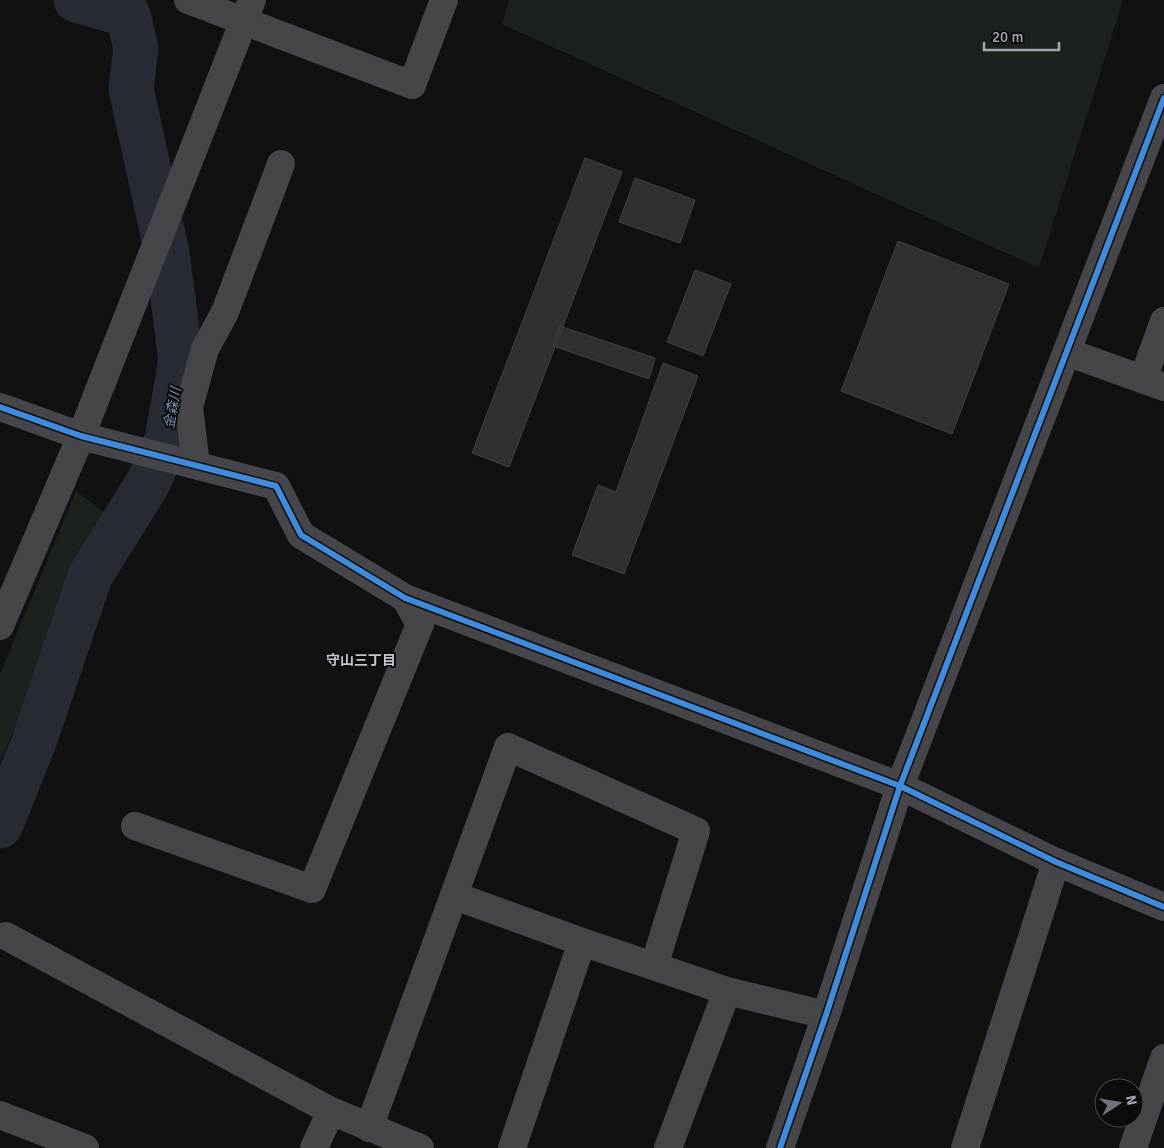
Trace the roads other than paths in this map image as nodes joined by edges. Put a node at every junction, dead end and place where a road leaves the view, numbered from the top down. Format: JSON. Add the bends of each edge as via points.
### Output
{"nodes":[{"id":1,"x":188,"y":0,"type":"edge"},
{"id":2,"x":444,"y":0,"type":"edge"},
{"id":3,"x":248,"y":10,"type":"edge"},
{"id":4,"x":1164,"y":98,"type":"edge"},
{"id":5,"x":1156,"y":143,"type":"edge"},
{"id":6,"x":281,"y":164,"type":"dead end"},
{"id":7,"x":1164,"y":321,"type":"edge"},
{"id":8,"x":1067,"y":352,"type":"junction"},
{"id":9,"x":1154,"y":383,"type":"edge"},
{"id":10,"x":0,"y":407,"type":"edge"},
{"id":11,"x":82,"y":436,"type":"junction"},
{"id":12,"x":196,"y":465,"type":"junction"},
{"id":13,"x":405,"y":598,"type":"junction"},
{"id":14,"x":0,"y":626,"type":"edge"},
{"id":15,"x":900,"y":786,"type":"junction"},
{"id":16,"x":135,"y":826,"type":"dead end"},
{"id":17,"x":1056,"y":862,"type":"junction"},
{"id":18,"x":456,"y":896,"type":"junction"},
{"id":19,"x":1164,"y":907,"type":"edge"},
{"id":20,"x":6,"y":936,"type":"dead end"},
{"id":21,"x":582,"y":942,"type":"junction"},
{"id":22,"x":654,"y":966,"type":"junction"},
{"id":23,"x":727,"y":992,"type":"junction"},
{"id":24,"x":826,"y":1015,"type":"junction"},
{"id":25,"x":1164,"y":1058,"type":"edge"},
{"id":26,"x":331,"y":1111,"type":"junction"},
{"id":27,"x":0,"y":1115,"type":"edge"},
{"id":28,"x":369,"y":1128,"type":"junction"},
{"id":29,"x":85,"y":1148,"type":"edge"},
{"id":30,"x":314,"y":1148,"type":"edge"},
{"id":31,"x":420,"y":1148,"type":"edge"},
{"id":32,"x":512,"y":1148,"type":"edge"},
{"id":33,"x":668,"y":1148,"type":"edge"},
{"id":34,"x":780,"y":1148,"type":"edge"},
{"id":35,"x":965,"y":1148,"type":"edge"},
{"id":36,"x":1133,"y":1148,"type":"edge"}],
"edges":[{"from":1,"to":3,"type":"street"},
{"from":2,"to":3,"type":"street","via":[[412,85]]},
{"from":3,"to":11,"type":"street"},
{"from":4,"to":5,"type":"street"},
{"from":5,"to":8,"type":"street"},
{"from":6,"to":12,"type":"street","via":[[225,312],[205,349],[189,407]]},
{"from":7,"to":9,"type":"street"},
{"from":8,"to":9,"type":"street"},
{"from":8,"to":15,"type":"street"},
{"from":10,"to":11,"type":"street"},
{"from":11,"to":12,"type":"street"},
{"from":11,"to":14,"type":"street"},
{"from":12,"to":13,"type":"street","via":[[276,486],[301,535]]},
{"from":13,"to":15,"type":"street"},
{"from":13,"to":16,"type":"street","via":[[420,624],[312,889]]},
{"from":15,"to":17,"type":"street"},
{"from":15,"to":24,"type":"street"},
{"from":17,"to":19,"type":"street"},
{"from":17,"to":35,"type":"street"},
{"from":18,"to":21,"type":"street"},
{"from":18,"to":22,"type":"street","via":[[508,747],[696,831]]},
{"from":18,"to":28,"type":"street"},
{"from":20,"to":26,"type":"street"},
{"from":21,"to":22,"type":"street"},
{"from":21,"to":32,"type":"street"},
{"from":22,"to":23,"type":"street"},
{"from":23,"to":24,"type":"street"},
{"from":23,"to":33,"type":"street"},
{"from":24,"to":34,"type":"street"},
{"from":25,"to":36,"type":"street"},
{"from":26,"to":28,"type":"street"},
{"from":26,"to":30,"type":"street"},
{"from":27,"to":29,"type":"street"},
{"from":28,"to":31,"type":"street"}]}
